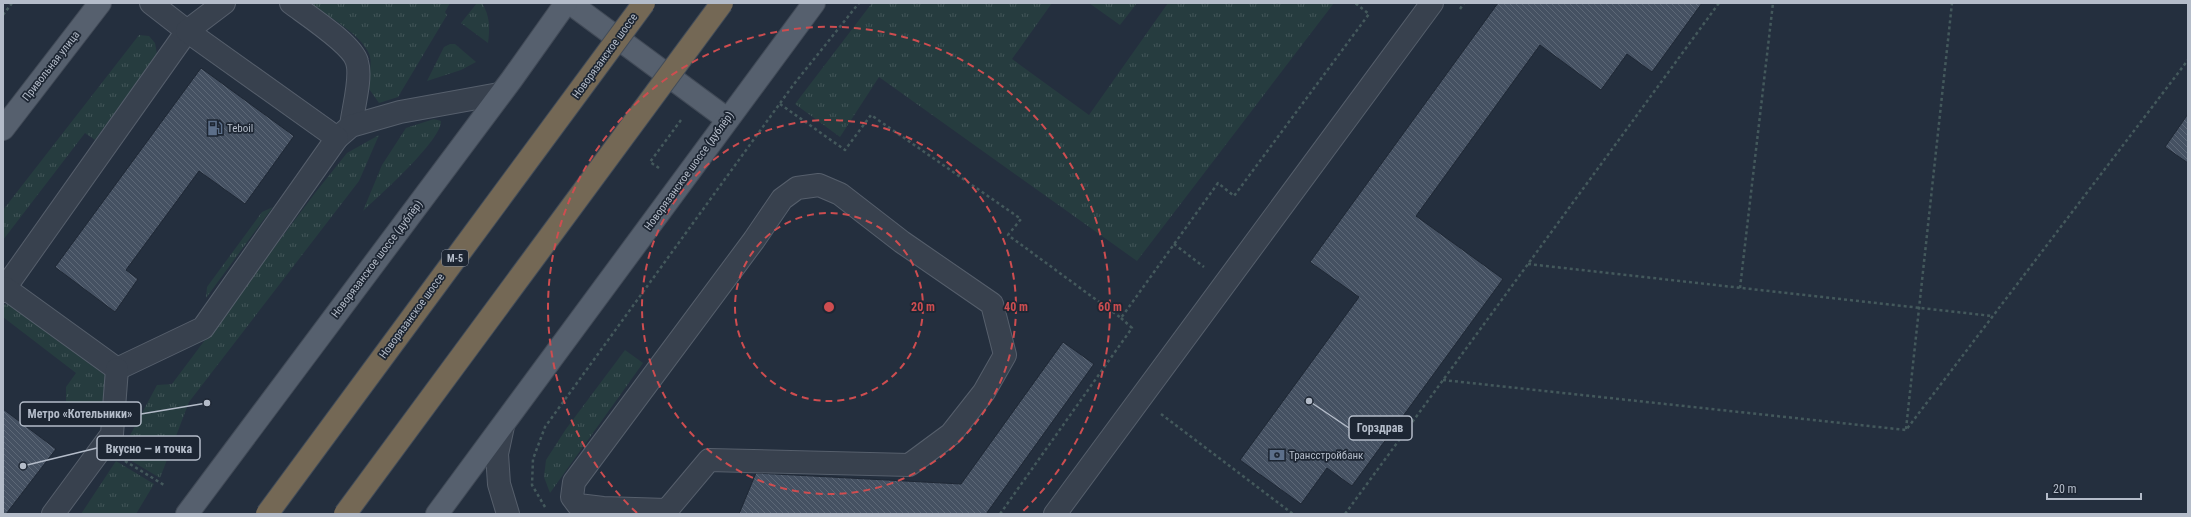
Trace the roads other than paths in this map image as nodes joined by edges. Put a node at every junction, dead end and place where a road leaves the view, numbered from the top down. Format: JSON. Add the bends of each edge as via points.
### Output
{"nodes":[{"id":1,"x":100,"y":3,"type":"edge"},
{"id":2,"x":151,"y":3,"type":"edge"},
{"id":3,"x":224,"y":3,"type":"edge"},
{"id":4,"x":291,"y":3,"type":"edge"},
{"id":5,"x":566,"y":3,"type":"edge"},
{"id":6,"x":570,"y":3,"type":"edge"},
{"id":7,"x":644,"y":3,"type":"edge"},
{"id":8,"x":722,"y":3,"type":"edge"},
{"id":9,"x":814,"y":3,"type":"edge"},
{"id":10,"x":1432,"y":3,"type":"edge"},
{"id":11,"x":187,"y":31,"type":"junction"},
{"id":12,"x":499,"y":94,"type":"junction"},
{"id":13,"x":727,"y":119,"type":"junction"},
{"id":14,"x":3,"y":129,"type":"edge"},
{"id":15,"x":344,"y":132,"type":"junction"},
{"id":16,"x":4,"y":288,"type":"edge"},
{"id":17,"x":117,"y":369,"type":"junction"},
{"id":18,"x":503,"y":426,"type":"junction"},
{"id":19,"x":666,"y":512,"type":"edge"},
{"id":20,"x":53,"y":514,"type":"edge"},
{"id":21,"x":186,"y":514,"type":"edge"},
{"id":22,"x":266,"y":514,"type":"edge"},
{"id":23,"x":345,"y":514,"type":"edge"},
{"id":24,"x":437,"y":514,"type":"edge"},
{"id":25,"x":508,"y":514,"type":"edge"},
{"id":26,"x":1055,"y":514,"type":"edge"}],
"edges":[{"from":1,"to":14,"type":"main road","name":"Привольная улица"},
{"from":2,"to":11,"type":"street"},
{"from":3,"to":11,"type":"street"},
{"from":4,"to":15,"type":"street","via":[[352,50],[357,62],[357,81]]},
{"from":5,"to":12,"type":"main road","name":"Новорязанское шоссе (дублёр)"},
{"from":6,"to":13,"type":"main road"},
{"from":7,"to":22,"type":"highway","name":"Новорязанское шоссе","number":"М-5","bridge":true},
{"from":8,"to":23,"type":"highway","bridge":true},
{"from":9,"to":13,"type":"main road","name":"Новорязанское шоссе (дублёр)"},
{"from":10,"to":26,"type":"street"},
{"from":11,"to":15,"type":"street"},
{"from":11,"to":16,"type":"street"},
{"from":12,"to":15,"type":"street","via":[[400,112]]},
{"from":12,"to":21,"type":"main road","name":"Новорязанское шоссе (дублёр)"},
{"from":13,"to":18,"type":"main road","name":"Новорязанское шоссе (дублёр)"},
{"from":15,"to":17,"type":"street","via":[[203,328]]},
{"from":16,"to":17,"type":"street"},
{"from":17,"to":20,"type":"street","via":[[112,434]]},
{"from":18,"to":24,"type":"main road","name":"Новорязанское шоссе (дублёр)"},
{"from":18,"to":25,"type":"street","via":[[496,454],[499,484]]},
{"from":19,"to":19,"type":"street","via":[[709,460],[909,465],[951,434],[984,392],[1005,356],[992,304],[902,242],[840,194],[819,185],[797,188],[782,199],[574,482],[572,497],[578,505]]}]}
